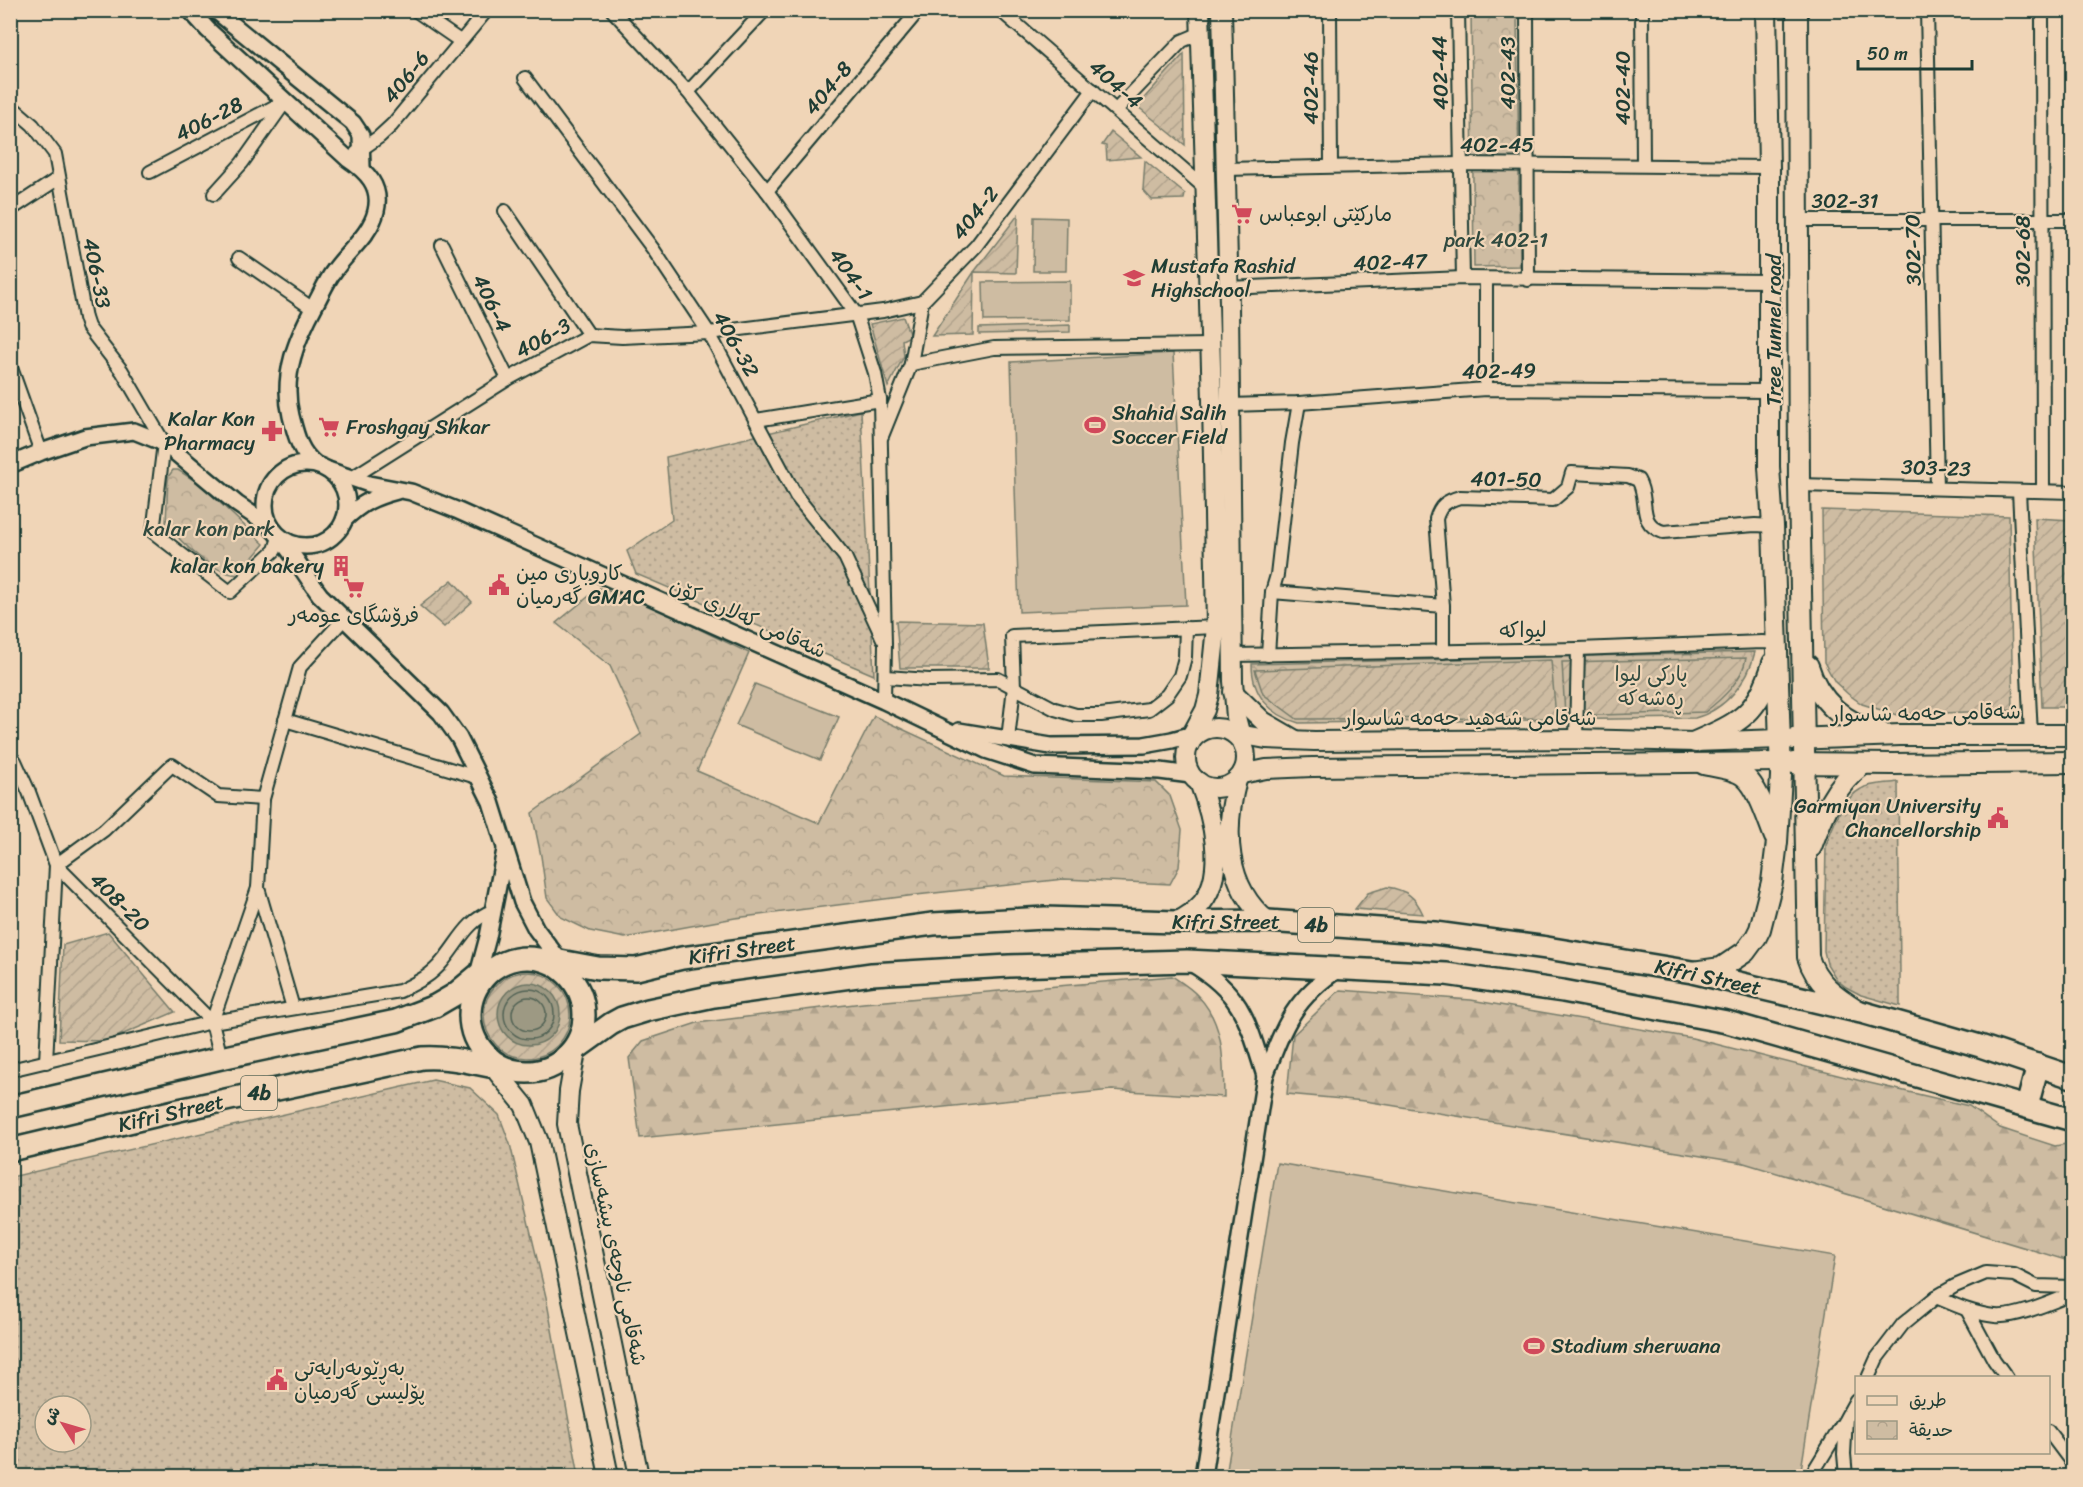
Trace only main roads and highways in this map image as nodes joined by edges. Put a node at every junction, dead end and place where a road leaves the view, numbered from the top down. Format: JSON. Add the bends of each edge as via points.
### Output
{"nodes":[{"id":1,"x":1222,"y":10,"type":"edge"},
{"id":2,"x":1766,"y":10,"type":"edge"},
{"id":3,"x":1797,"y":10,"type":"edge"},
{"id":4,"x":1198,"y":18,"type":"edge"},
{"id":5,"x":1232,"y":476,"type":"junction"},
{"id":6,"x":1213,"y":478,"type":"junction"},
{"id":7,"x":1778,"y":644,"type":"junction"},
{"id":8,"x":1803,"y":648,"type":"junction"},
{"id":9,"x":1233,"y":692,"type":"junction"},
{"id":10,"x":1900,"y":735,"type":"junction"},
{"id":11,"x":2073,"y":735,"type":"edge"},
{"id":12,"x":1194,"y":737,"type":"junction"},
{"id":13,"x":1240,"y":738,"type":"junction"},
{"id":14,"x":1780,"y":739,"type":"junction"},
{"id":15,"x":1805,"y":739,"type":"junction"},
{"id":16,"x":1298,"y":741,"type":"junction"},
{"id":17,"x":1695,"y":742,"type":"junction"},
{"id":18,"x":1781,"y":762,"type":"junction"},
{"id":19,"x":2073,"y":762,"type":"edge"},
{"id":20,"x":1804,"y":763,"type":"junction"},
{"id":21,"x":1704,"y":764,"type":"junction"},
{"id":22,"x":1863,"y":764,"type":"junction"},
{"id":23,"x":1239,"y":777,"type":"junction"},
{"id":24,"x":1195,"y":778,"type":"junction"},
{"id":25,"x":1777,"y":842,"type":"junction"},
{"id":26,"x":1807,"y":858,"type":"junction"},
{"id":27,"x":1268,"y":921,"type":"junction"},
{"id":28,"x":1176,"y":922,"type":"junction"},
{"id":29,"x":558,"y":965,"type":"junction"},
{"id":30,"x":1692,"y":972,"type":"junction"},
{"id":31,"x":481,"y":978,"type":"junction"},
{"id":32,"x":1861,"y":1012,"type":"junction"},
{"id":33,"x":573,"y":1048,"type":"junction"},
{"id":34,"x":497,"y":1065,"type":"junction"},
{"id":35,"x":2038,"y":1065,"type":"junction"},
{"id":36,"x":2073,"y":1077,"type":"edge"},
{"id":37,"x":2027,"y":1106,"type":"junction"},
{"id":38,"x":10,"y":1107,"type":"edge"},
{"id":39,"x":2073,"y":1120,"type":"edge"},
{"id":40,"x":10,"y":1150,"type":"edge"},
{"id":41,"x":609,"y":1476,"type":"edge"},
{"id":42,"x":639,"y":1476,"type":"edge"}],
"edges":[{"from":1,"to":5,"type":"main road"},
{"from":2,"to":7,"type":"main road","name":"Tree Tunnel road","via":[[1769,466]]},
{"from":3,"to":8,"type":"main road","name":"Tree Tunnel road"},
{"from":4,"to":6,"type":"main road"},
{"from":5,"to":6,"type":"main road"},
{"from":5,"to":9,"type":"main road"},
{"from":6,"to":12,"type":"main road","via":[[1216,627],[1209,695]]},
{"from":7,"to":14,"type":"main road","name":"Tree Tunnel road"},
{"from":7,"to":17,"type":"main road","via":[[1766,686],[1746,715]]},
{"from":8,"to":10,"type":"main road","via":[[1814,682],[1835,710],[1860,726]]},
{"from":8,"to":15,"type":"main road","name":"Tree Tunnel road"},
{"from":9,"to":13,"type":"main road"},
{"from":9,"to":16,"type":"main road","via":[[1263,721]]},
{"from":10,"to":11,"type":"main road","name":"شەقامی حەمە شاسوار"},
{"from":10,"to":15,"type":"main road","name":"شەقامی حەمە شاسوار"},
{"from":12,"to":13,"type":"main road","via":[[1217,728]]},
{"from":12,"to":24,"type":"main road","via":[[1186,759]]},
{"from":13,"to":16,"type":"main road","name":"شەقامی شەهید حەمە شاسوار"},
{"from":13,"to":23,"type":"main road","via":[[1246,756]]},
{"from":14,"to":15,"type":"main road","name":"شەقامی حەمە شاسوار"},
{"from":14,"to":17,"type":"main road","name":"شەقامی شەهید حەمە شاسوار"},
{"from":14,"to":18,"type":"main road","name":"Tree Tunnel road"},
{"from":15,"to":20,"type":"main road","name":"Tree Tunnel road"},
{"from":16,"to":17,"type":"main road","name":"شەقامی شەهید حەمە شاسوار"},
{"from":18,"to":20,"type":"main road"},
{"from":18,"to":21,"type":"main road"},
{"from":18,"to":25,"type":"main road","name":"Tree Tunnel road"},
{"from":19,"to":22,"type":"main road"},
{"from":20,"to":22,"type":"main road"},
{"from":20,"to":26,"type":"main road","name":"Tree Tunnel road"},
{"from":21,"to":23,"type":"main road","via":[[1312,767],[1266,769]]},
{"from":21,"to":25,"type":"main road","via":[[1745,776]]},
{"from":22,"to":26,"type":"main road","via":[[1831,799]]},
{"from":23,"to":24,"type":"main road","via":[[1218,788],[1208,787]]},
{"from":23,"to":27,"type":"main road","via":[[1230,825],[1235,873],[1249,904]]},
{"from":24,"to":28,"type":"main road","via":[[1210,815],[1214,874],[1202,902]]},
{"from":25,"to":30,"type":"main road","name":"Tree Tunnel road","via":[[1772,882],[1756,938],[1721,968]]},
{"from":26,"to":32,"type":"main road","name":"Tree Tunnel road","via":[[1808,957],[1812,969],[1830,992]]},
{"from":27,"to":28,"type":"highway","name":"Kifri Street","number":"4b"},
{"from":27,"to":30,"type":"highway","name":"Kifri Street","number":"4b","via":[[1458,935]]},
{"from":28,"to":29,"type":"highway","name":"Kifri Street","number":"4b","via":[[986,920],[682,958],[636,969]]},
{"from":29,"to":31,"type":"highway","via":[[532,957],[518,958],[504,962]]},
{"from":29,"to":33,"type":"highway","via":[[578,989],[583,1006],[583,1023]]},
{"from":30,"to":32,"type":"highway","name":"Kifri Street","number":"4b"},
{"from":31,"to":34,"type":"highway","via":[[470,1004],[469,1019],[479,1047]]},
{"from":31,"to":38,"type":"highway","name":"Kifri Street","number":"4b","via":[[443,1001],[396,1021]]},
{"from":32,"to":35,"type":"highway","name":"Kifri Street","number":"4b"},
{"from":33,"to":34,"type":"highway","via":[[549,1067],[532,1072]]},
{"from":33,"to":37,"type":"highway","name":"Kifri Street","number":"4b","via":[[630,1015],[714,996],[872,974],[1187,961],[1446,974],[1502,981],[1727,1022]]},
{"from":33,"to":42,"type":"main road","name":"شەقامی ناوچەی پیشەسازی","via":[[568,1132]]},
{"from":34,"to":40,"type":"highway","name":"Kifri Street","number":"4b","via":[[422,1058]]},
{"from":34,"to":41,"type":"main road","via":[[524,1106],[539,1142]]},
{"from":35,"to":36,"type":"highway","name":"Kifri Street","number":"4b"},
{"from":35,"to":37,"type":"highway"},
{"from":37,"to":39,"type":"highway","name":"Kifri Street","number":"4b"}]}
